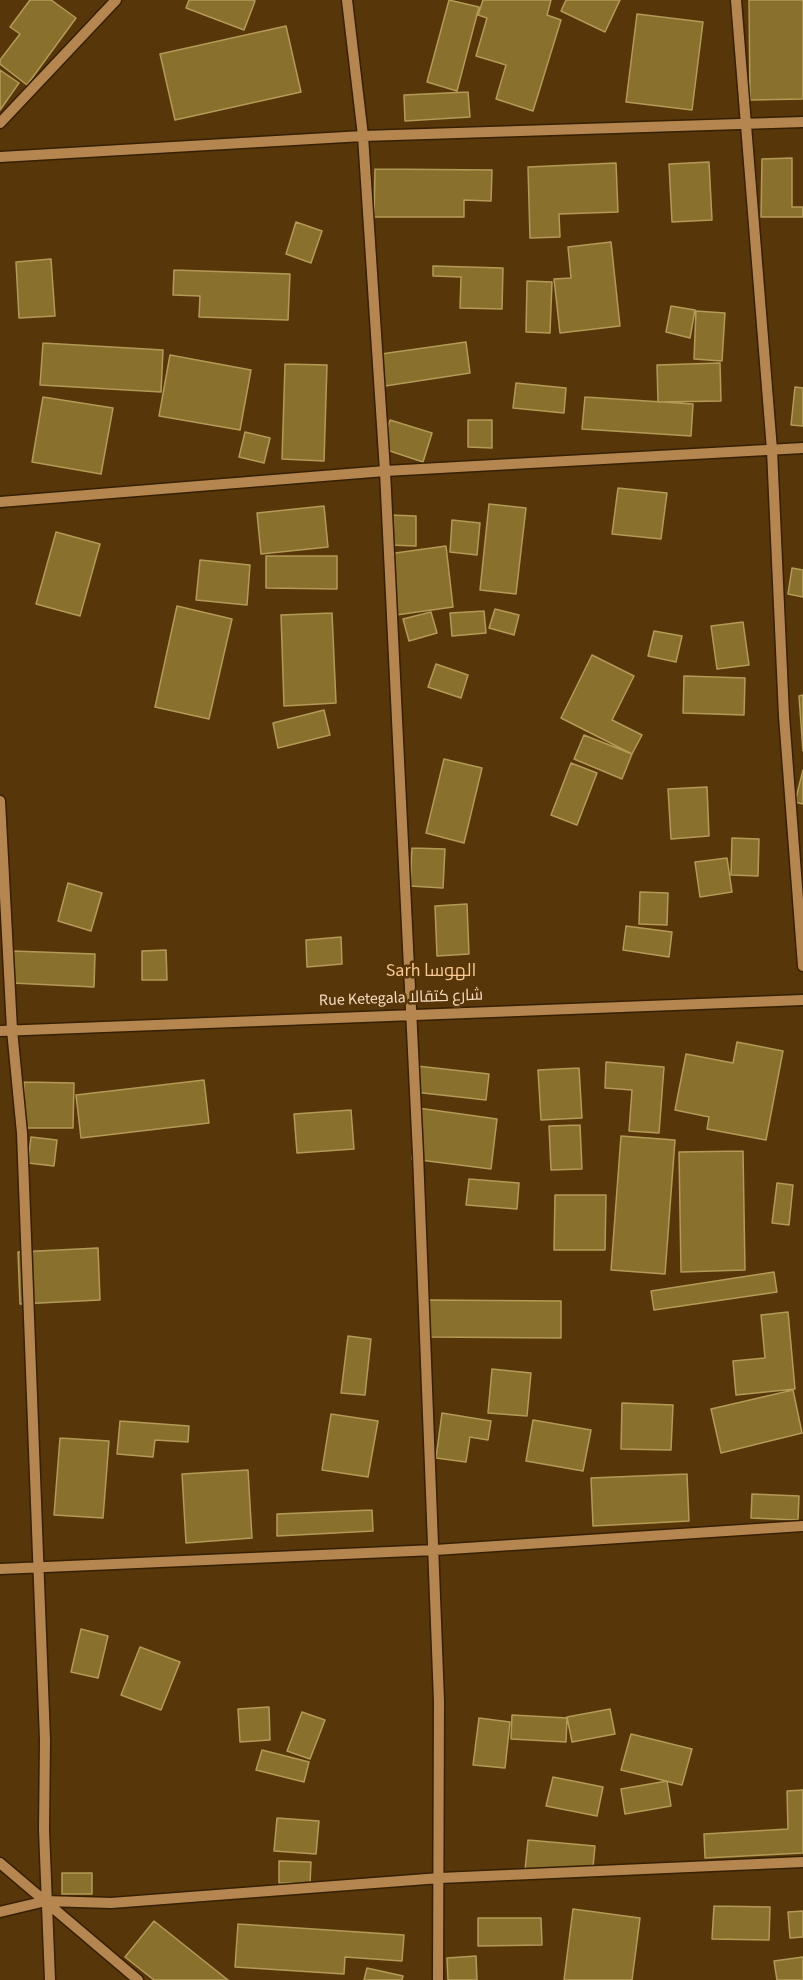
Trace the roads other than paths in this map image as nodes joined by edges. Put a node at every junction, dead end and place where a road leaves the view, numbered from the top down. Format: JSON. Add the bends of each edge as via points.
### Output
{"nodes":[{"id":1,"x":116,"y":0,"type":"edge"},
{"id":2,"x":347,"y":0,"type":"edge"},
{"id":3,"x":736,"y":0,"type":"edge"},
{"id":4,"x":803,"y":122,"type":"edge"},
{"id":5,"x":0,"y":123,"type":"edge"},
{"id":6,"x":746,"y":124,"type":"junction"},
{"id":7,"x":363,"y":136,"type":"junction"},
{"id":8,"x":0,"y":158,"type":"edge"},
{"id":9,"x":803,"y":448,"type":"edge"},
{"id":10,"x":772,"y":450,"type":"junction"},
{"id":11,"x":385,"y":471,"type":"junction"},
{"id":12,"x":0,"y":502,"type":"edge"},
{"id":13,"x":0,"y":801,"type":"edge"},
{"id":14,"x":803,"y":966,"type":"edge"},
{"id":15,"x":803,"y":1000,"type":"edge"},
{"id":16,"x":410,"y":1013,"type":"junction"},
{"id":17,"x":12,"y":1030,"type":"junction"},
{"id":18,"x":0,"y":1031,"type":"edge"},
{"id":19,"x":803,"y":1526,"type":"edge"},
{"id":20,"x":435,"y":1550,"type":"junction"},
{"id":21,"x":37,"y":1568,"type":"junction"},
{"id":22,"x":0,"y":1569,"type":"edge"},
{"id":23,"x":803,"y":1862,"type":"edge"},
{"id":24,"x":0,"y":1863,"type":"edge"},
{"id":25,"x":440,"y":1878,"type":"junction"},
{"id":26,"x":46,"y":1901,"type":"junction"},
{"id":27,"x":0,"y":1912,"type":"edge"},
{"id":28,"x":50,"y":1980,"type":"edge"},
{"id":29,"x":138,"y":1980,"type":"edge"},
{"id":30,"x":438,"y":1980,"type":"edge"}],
"edges":[{"from":1,"to":5,"type":"street"},
{"from":2,"to":7,"type":"street"},
{"from":3,"to":6,"type":"street"},
{"from":4,"to":6,"type":"street"},
{"from":6,"to":7,"type":"street"},
{"from":6,"to":10,"type":"street"},
{"from":7,"to":8,"type":"street"},
{"from":7,"to":11,"type":"street"},
{"from":9,"to":10,"type":"street"},
{"from":10,"to":11,"type":"street"},
{"from":10,"to":14,"type":"street","via":[[784,716]]},
{"from":11,"to":12,"type":"street"},
{"from":11,"to":16,"type":"street"},
{"from":13,"to":17,"type":"street"},
{"from":15,"to":16,"type":"street","name":"Rue Ketegala شارع كتقالا"},
{"from":16,"to":17,"type":"street","name":"Rue Ketegala شارع كتقالا"},
{"from":16,"to":20,"type":"street"},
{"from":17,"to":18,"type":"street","name":"Rue Ketegala شارع كتقالا"},
{"from":17,"to":21,"type":"street","via":[[22,1132]]},
{"from":19,"to":20,"type":"street"},
{"from":20,"to":21,"type":"street"},
{"from":20,"to":25,"type":"street"},
{"from":21,"to":22,"type":"street"},
{"from":21,"to":26,"type":"street","via":[[45,1740]]},
{"from":23,"to":25,"type":"street"},
{"from":24,"to":26,"type":"street"},
{"from":25,"to":26,"type":"street","via":[[111,1903]]},
{"from":25,"to":30,"type":"street"},
{"from":26,"to":27,"type":"street"},
{"from":26,"to":28,"type":"street"},
{"from":26,"to":29,"type":"street"}]}
